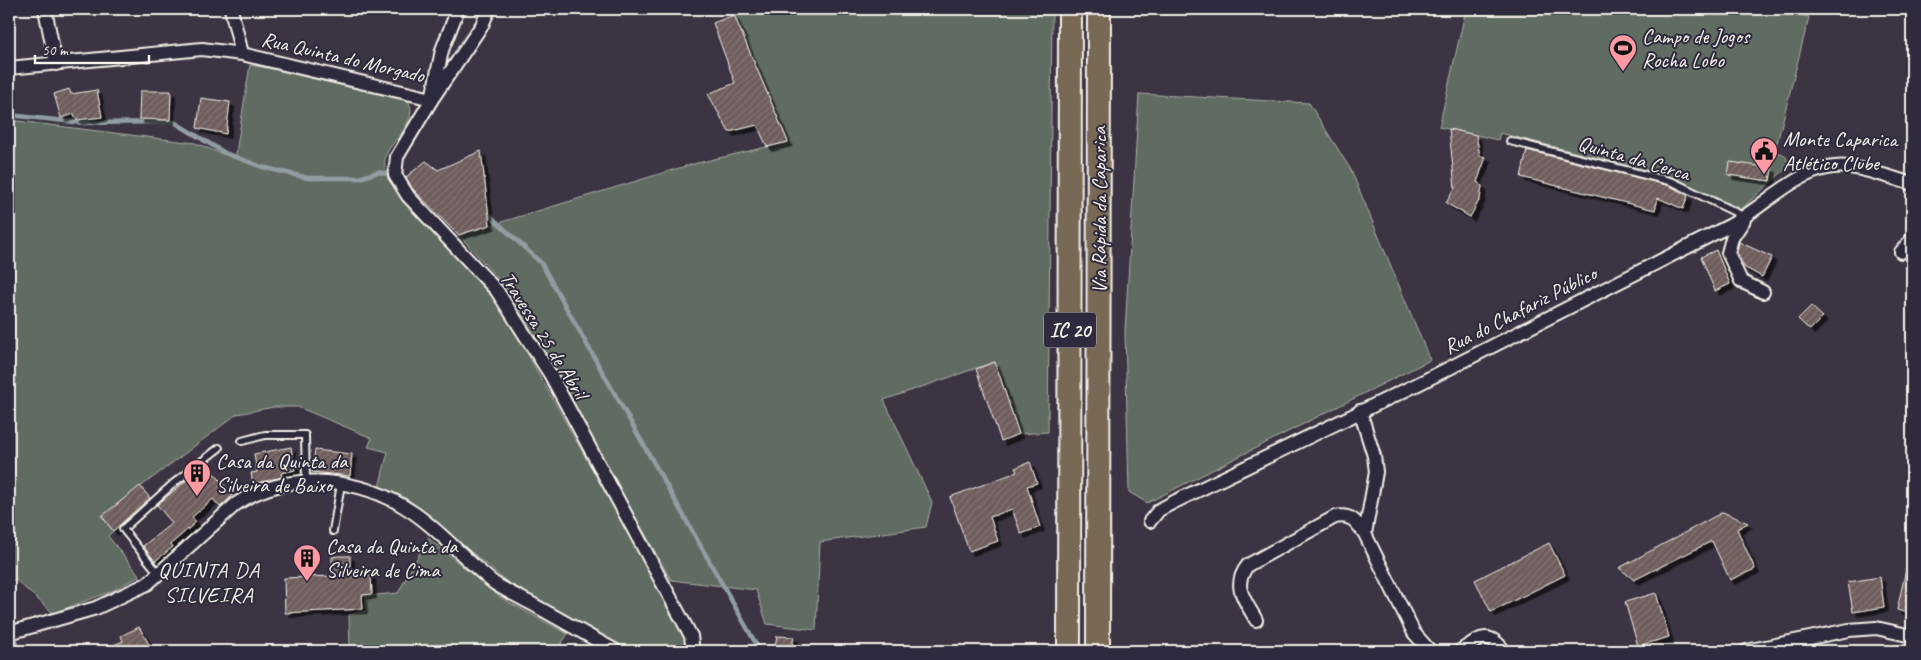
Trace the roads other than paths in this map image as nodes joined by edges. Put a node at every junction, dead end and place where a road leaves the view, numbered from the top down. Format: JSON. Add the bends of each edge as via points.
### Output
{"nodes":[{"id":1,"x":45,"y":9,"type":"edge"},
{"id":2,"x":231,"y":9,"type":"edge"},
{"id":3,"x":458,"y":9,"type":"edge"},
{"id":4,"x":489,"y":9,"type":"edge"},
{"id":5,"x":1070,"y":9,"type":"edge"},
{"id":6,"x":1099,"y":9,"type":"edge"},
{"id":7,"x":242,"y":54,"type":"junction"},
{"id":8,"x":56,"y":64,"type":"junction"},
{"id":9,"x":9,"y":68,"type":"edge"},
{"id":10,"x":432,"y":99,"type":"junction"},
{"id":11,"x":1510,"y":141,"type":"dead end"},
{"id":12,"x":1912,"y":184,"type":"edge"},
{"id":13,"x":1746,"y":217,"type":"junction"},
{"id":14,"x":1912,"y":239,"type":"edge"},
{"id":15,"x":1901,"y":252,"type":"dead end"},
{"id":16,"x":1763,"y":292,"type":"dead end"},
{"id":17,"x":1360,"y":411,"type":"junction"},
{"id":18,"x":242,"y":441,"type":"dead end"},
{"id":19,"x":219,"y":448,"type":"dead end"},
{"id":20,"x":306,"y":480,"type":"junction"},
{"id":21,"x":341,"y":484,"type":"junction"},
{"id":22,"x":1150,"y":521,"type":"dead end"},
{"id":23,"x":333,"y":531,"type":"dead end"},
{"id":24,"x":1364,"y":534,"type":"junction"},
{"id":25,"x":159,"y":574,"type":"junction"},
{"id":26,"x":1256,"y":620,"type":"dead end"},
{"id":27,"x":9,"y":633,"type":"edge"},
{"id":28,"x":1912,"y":636,"type":"edge"},
{"id":29,"x":9,"y":643,"type":"edge"},
{"id":30,"x":14,"y":651,"type":"edge"},
{"id":31,"x":616,"y":651,"type":"edge"},
{"id":32,"x":693,"y":651,"type":"edge"},
{"id":33,"x":1069,"y":651,"type":"edge"},
{"id":34,"x":1098,"y":651,"type":"edge"},
{"id":35,"x":1430,"y":651,"type":"edge"},
{"id":36,"x":1463,"y":651,"type":"edge"},
{"id":37,"x":1504,"y":651,"type":"edge"},
{"id":38,"x":1746,"y":651,"type":"edge"}],
"edges":[{"from":1,"to":8,"type":"street"},
{"from":2,"to":7,"type":"street"},
{"from":3,"to":10,"type":"street","name":"Rua Quinta do Morgado","via":[[442,50]]},
{"from":4,"to":10,"type":"street","name":"Travessa 25 de Abril","via":[[482,25]]},
{"from":5,"to":33,"type":"highway","name":"Via Rápida da Caparica","number":"IC 20"},
{"from":6,"to":34,"type":"highway","name":"Via Rápida da Caparica","number":"IC 20"},
{"from":7,"to":8,"type":"street","name":"Rua Quinta do Morgado","via":[[182,50]]},
{"from":7,"to":10,"type":"street","name":"Rua Quinta do Morgado"},
{"from":8,"to":9,"type":"street","name":"Rua Quinta do Morgado"},
{"from":10,"to":32,"type":"street","name":"Travessa 25 de Abril","via":[[397,158],[395,176],[408,196],[497,291],[550,374],[691,636]]},
{"from":11,"to":13,"type":"lane","name":"Quinta da Cerca","via":[[1673,182]]},
{"from":12,"to":13,"type":"street","name":"Rua do Chafariz Público","via":[[1848,167],[1819,169],[1805,175]]},
{"from":13,"to":16,"type":"street","via":[[1732,238],[1728,253],[1742,281]]},
{"from":13,"to":17,"type":"street","name":"Rua do Chafariz Público"},
{"from":14,"to":15,"type":"street"},
{"from":17,"to":22,"type":"street","name":"Rua do Chafariz Público","via":[[1158,510]]},
{"from":17,"to":24,"type":"street","via":[[1376,472]]},
{"from":18,"to":20,"type":"lane","via":[[265,435],[305,435]]},
{"from":19,"to":25,"type":"lane","via":[[174,483],[123,530]]},
{"from":20,"to":21,"type":"street"},
{"from":20,"to":25,"type":"street","via":[[252,493]]},
{"from":21,"to":23,"type":"lane"},
{"from":21,"to":31,"type":"street","via":[[379,493],[414,512],[495,583]]},
{"from":24,"to":26,"type":"street","via":[[1356,521],[1349,517],[1335,517],[1248,565],[1241,574],[1240,592]]},
{"from":24,"to":35,"type":"street","via":[[1414,633]]},
{"from":25,"to":27,"type":"street","via":[[148,584],[96,608]]},
{"from":28,"to":38,"type":"street","via":[[1876,628],[1849,630]]},
{"from":29,"to":30,"type":"street"},
{"from":36,"to":37,"type":"street","via":[[1480,638],[1488,637]]}]}
